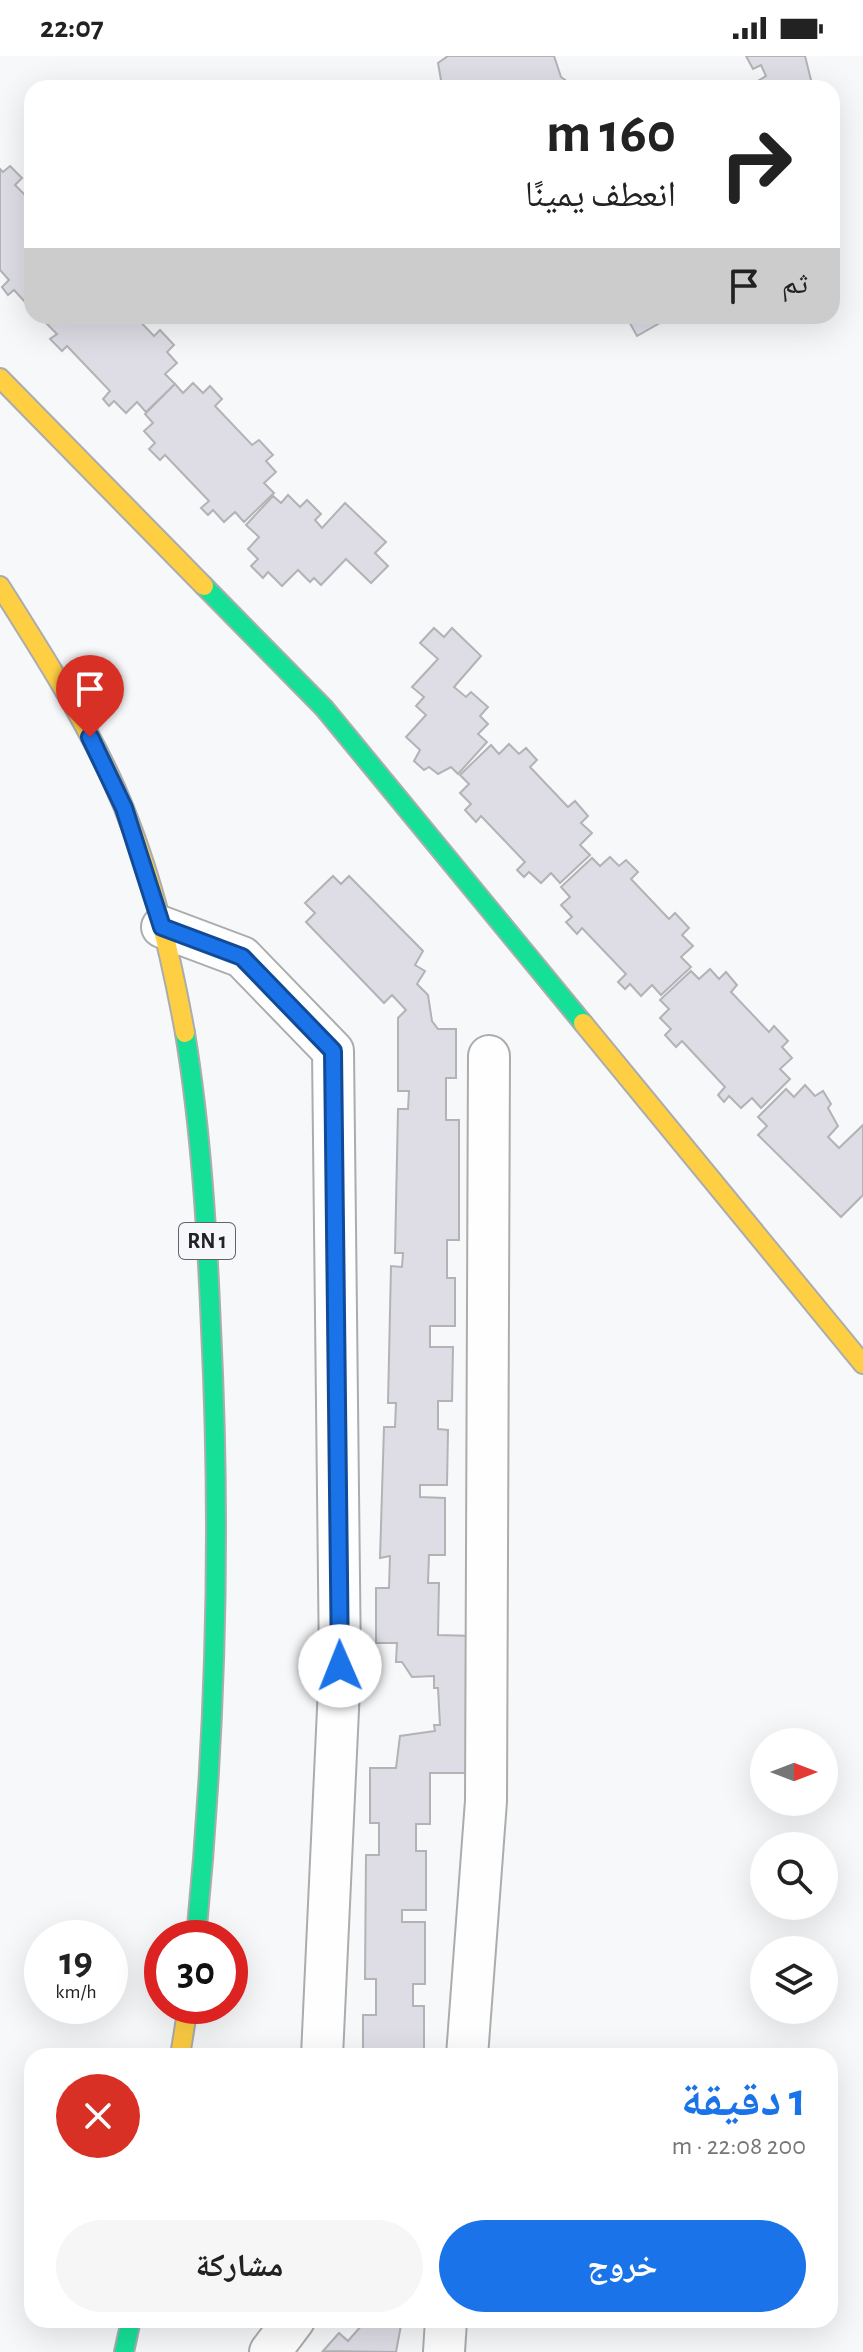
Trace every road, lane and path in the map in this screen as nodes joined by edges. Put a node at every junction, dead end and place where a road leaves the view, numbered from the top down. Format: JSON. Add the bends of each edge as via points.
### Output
{"nodes":[{"id":1,"x":0,"y":378,"type":"edge"},
{"id":2,"x":0,"y":586,"type":"edge"},
{"id":3,"x":162,"y":927,"type":"junction"},
{"id":4,"x":489,"y":1056,"type":"dead end"},
{"id":5,"x":863,"y":1364,"type":"edge"},
{"id":6,"x":198,"y":1920,"type":"edge"},
{"id":7,"x":185,"y":2024,"type":"edge"},
{"id":8,"x":181,"y":2048,"type":"edge"},
{"id":9,"x":322,"y":2048,"type":"edge"},
{"id":10,"x":468,"y":2048,"type":"edge"},
{"id":11,"x":129,"y":2328,"type":"edge"},
{"id":12,"x":288,"y":2328,"type":"edge"},
{"id":13,"x":446,"y":2328,"type":"edge"},
{"id":14,"x":124,"y":2352,"type":"edge"},
{"id":15,"x":270,"y":2352,"type":"edge"},
{"id":16,"x":444,"y":2352,"type":"edge"}],
"edges":[{"from":1,"to":5,"type":"main road","via":[[324,708]]},
{"from":2,"to":3,"type":"main road","number":"RN 1","via":[[79,713],[124,808]]},
{"from":3,"to":6,"type":"main road","number":"RN 1","via":[[182,1011],[203,1174],[215,1390],[217,1620],[209,1827]]},
{"from":3,"to":9,"type":"street","via":[[242,957],[333,1051],[340,1666]]},
{"from":4,"to":10,"type":"street","via":[[486,1801]]},
{"from":7,"to":8,"type":"main road"},
{"from":11,"to":14,"type":"main road"},
{"from":12,"to":15,"type":"street"},
{"from":13,"to":16,"type":"street"}]}
